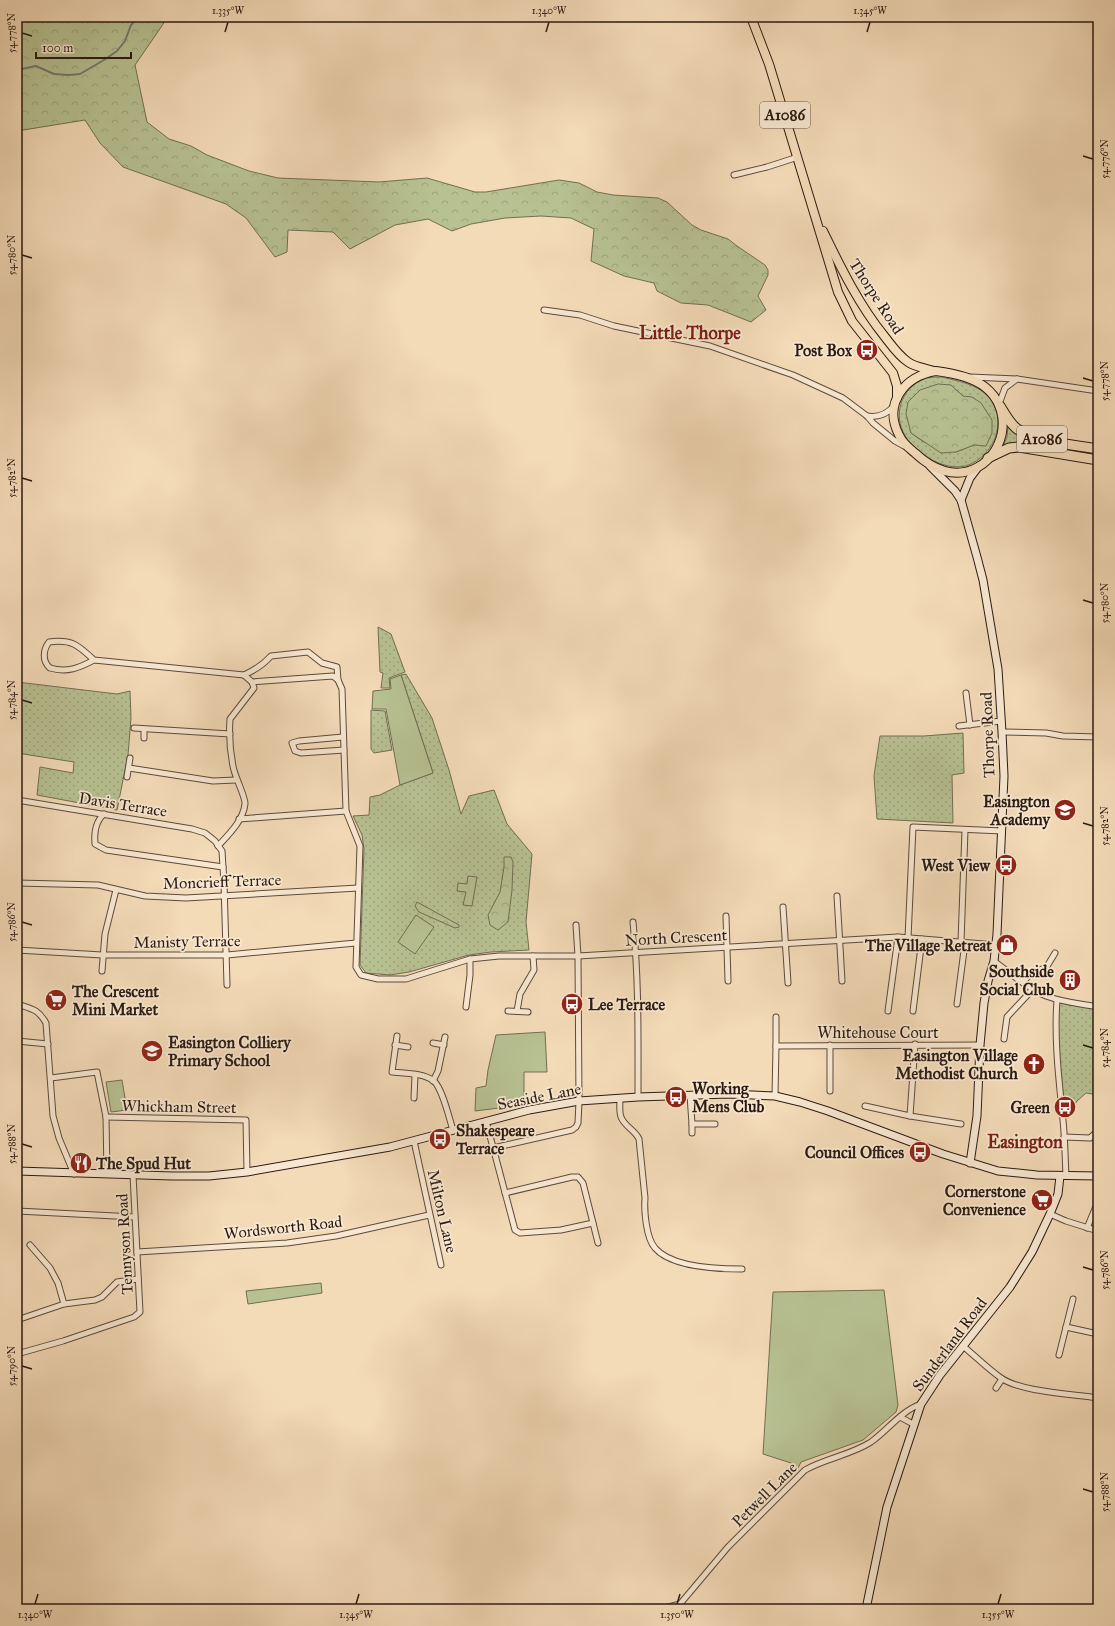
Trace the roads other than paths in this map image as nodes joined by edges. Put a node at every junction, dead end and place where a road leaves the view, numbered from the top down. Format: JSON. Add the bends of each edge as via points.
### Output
{"nodes":[{"id":1,"x":751,"y":17,"type":"edge"},
{"id":2,"x":798,"y":157,"type":"junction"},
{"id":3,"x":734,"y":175,"type":"dead end"},
{"id":4,"x":814,"y":215,"type":"junction"},
{"id":5,"x":544,"y":310,"type":"dead end"},
{"id":6,"x":936,"y":371,"type":"junction"},
{"id":7,"x":964,"y":377,"type":"junction"},
{"id":8,"x":1017,"y":379,"type":"junction"},
{"id":9,"x":1098,"y":391,"type":"edge"},
{"id":10,"x":896,"y":402,"type":"junction"},
{"id":11,"x":999,"y":405,"type":"junction"},
{"id":12,"x":867,"y":416,"type":"junction"},
{"id":13,"x":910,"y":449,"type":"junction"},
{"id":14,"x":1098,"y":449,"type":"edge"},
{"id":15,"x":988,"y":458,"type":"junction"},
{"id":16,"x":1098,"y":460,"type":"edge"},
{"id":17,"x":930,"y":466,"type":"junction"},
{"id":18,"x":979,"y":466,"type":"junction"},
{"id":19,"x":961,"y":500,"type":"junction"},
{"id":20,"x":94,"y":660,"type":"junction"},
{"id":21,"x":244,"y":675,"type":"junction"},
{"id":22,"x":338,"y":680,"type":"junction"},
{"id":23,"x":252,"y":682,"type":"junction"},
{"id":24,"x":966,"y":693,"type":"dead end"},
{"id":25,"x":1001,"y":722,"type":"junction"},
{"id":26,"x":970,"y":725,"type":"junction"},
{"id":27,"x":959,"y":726,"type":"dead end"},
{"id":28,"x":134,"y":728,"type":"dead end"},
{"id":29,"x":144,"y":729,"type":"junction"},
{"id":30,"x":1002,"y":732,"type":"junction"},
{"id":31,"x":230,"y":734,"type":"junction"},
{"id":32,"x":1098,"y":736,"type":"edge"},
{"id":33,"x":344,"y":737,"type":"junction"},
{"id":34,"x":144,"y":738,"type":"dead end"},
{"id":35,"x":344,"y":750,"type":"junction"},
{"id":36,"x":130,"y":758,"type":"dead end"},
{"id":37,"x":129,"y":768,"type":"junction"},
{"id":38,"x":127,"y":777,"type":"dead end"},
{"id":39,"x":236,"y":780,"type":"junction"},
{"id":40,"x":17,"y":800,"type":"edge"},
{"id":41,"x":346,"y":812,"type":"junction"},
{"id":42,"x":104,"y":814,"type":"junction"},
{"id":43,"x":239,"y":819,"type":"junction"},
{"id":44,"x":964,"y":830,"type":"junction"},
{"id":45,"x":1002,"y":831,"type":"junction"},
{"id":46,"x":218,"y":846,"type":"junction"},
{"id":47,"x":223,"y":867,"type":"junction"},
{"id":48,"x":17,"y":883,"type":"edge"},
{"id":49,"x":358,"y":888,"type":"junction"},
{"id":50,"x":116,"y":890,"type":"junction"},
{"id":51,"x":225,"y":896,"type":"junction"},
{"id":52,"x":837,"y":896,"type":"dead end"},
{"id":53,"x":783,"y":907,"type":"dead end"},
{"id":54,"x":726,"y":916,"type":"dead end"},
{"id":55,"x":633,"y":922,"type":"dead end"},
{"id":56,"x":576,"y":925,"type":"dead end"},
{"id":57,"x":898,"y":937,"type":"junction"},
{"id":58,"x":908,"y":938,"type":"junction"},
{"id":59,"x":922,"y":939,"type":"junction"},
{"id":60,"x":840,"y":941,"type":"junction"},
{"id":61,"x":356,"y":943,"type":"junction"},
{"id":62,"x":785,"y":943,"type":"junction"},
{"id":63,"x":963,"y":943,"type":"junction"},
{"id":64,"x":996,"y":945,"type":"junction"},
{"id":65,"x":728,"y":946,"type":"junction"},
{"id":66,"x":17,"y":950,"type":"edge"},
{"id":67,"x":636,"y":952,"type":"junction"},
{"id":68,"x":1055,"y":953,"type":"dead end"},
{"id":69,"x":102,"y":954,"type":"junction"},
{"id":70,"x":227,"y":955,"type":"junction"},
{"id":71,"x":534,"y":956,"type":"junction"},
{"id":72,"x":578,"y":956,"type":"junction"},
{"id":73,"x":470,"y":959,"type":"junction"},
{"id":74,"x":994,"y":961,"type":"junction"},
{"id":75,"x":102,"y":971,"type":"dead end"},
{"id":76,"x":728,"y":981,"type":"dead end"},
{"id":77,"x":842,"y":981,"type":"dead end"},
{"id":78,"x":1024,"y":982,"type":"junction"},
{"id":79,"x":788,"y":983,"type":"dead end"},
{"id":80,"x":227,"y":985,"type":"dead end"},
{"id":81,"x":1033,"y":989,"type":"junction"},
{"id":82,"x":1058,"y":1000,"type":"junction"},
{"id":83,"x":17,"y":1004,"type":"edge"},
{"id":84,"x":957,"y":1004,"type":"dead end"},
{"id":85,"x":466,"y":1007,"type":"dead end"},
{"id":86,"x":1098,"y":1007,"type":"edge"},
{"id":87,"x":508,"y":1011,"type":"dead end"},
{"id":88,"x":517,"y":1011,"type":"junction"},
{"id":89,"x":888,"y":1011,"type":"dead end"},
{"id":90,"x":913,"y":1011,"type":"dead end"},
{"id":91,"x":528,"y":1012,"type":"dead end"},
{"id":92,"x":776,"y":1017,"type":"dead end"},
{"id":93,"x":397,"y":1036,"type":"dead end"},
{"id":94,"x":445,"y":1037,"type":"dead end"},
{"id":95,"x":1004,"y":1039,"type":"dead end"},
{"id":96,"x":17,"y":1041,"type":"edge"},
{"id":97,"x":433,"y":1043,"type":"dead end"},
{"id":98,"x":48,"y":1044,"type":"junction"},
{"id":99,"x":915,"y":1044,"type":"junction"},
{"id":100,"x":395,"y":1045,"type":"junction"},
{"id":101,"x":444,"y":1045,"type":"junction"},
{"id":102,"x":830,"y":1045,"type":"junction"},
{"id":103,"x":980,"y":1045,"type":"junction"},
{"id":104,"x":776,"y":1046,"type":"junction"},
{"id":105,"x":408,"y":1047,"type":"dead end"},
{"id":106,"x":415,"y":1075,"type":"junction"},
{"id":107,"x":50,"y":1078,"type":"junction"},
{"id":108,"x":433,"y":1080,"type":"junction"},
{"id":109,"x":830,"y":1091,"type":"dead end"},
{"id":110,"x":690,"y":1095,"type":"junction"},
{"id":111,"x":775,"y":1096,"type":"junction"},
{"id":112,"x":638,"y":1097,"type":"junction"},
{"id":113,"x":414,"y":1098,"type":"dead end"},
{"id":114,"x":620,"y":1098,"type":"junction"},
{"id":115,"x":579,"y":1101,"type":"junction"},
{"id":116,"x":865,"y":1106,"type":"dead end"},
{"id":117,"x":910,"y":1116,"type":"junction"},
{"id":118,"x":106,"y":1117,"type":"junction"},
{"id":119,"x":486,"y":1121,"type":"junction"},
{"id":120,"x":692,"y":1124,"type":"junction"},
{"id":121,"x":715,"y":1124,"type":"dead end"},
{"id":122,"x":961,"y":1124,"type":"dead end"},
{"id":123,"x":453,"y":1130,"type":"junction"},
{"id":124,"x":1098,"y":1131,"type":"edge"},
{"id":125,"x":692,"y":1133,"type":"dead end"},
{"id":126,"x":1064,"y":1137,"type":"junction"},
{"id":127,"x":414,"y":1141,"type":"junction"},
{"id":128,"x":493,"y":1148,"type":"junction"},
{"id":129,"x":970,"y":1163,"type":"junction"},
{"id":130,"x":17,"y":1171,"type":"edge"},
{"id":131,"x":247,"y":1172,"type":"junction"},
{"id":132,"x":74,"y":1174,"type":"junction"},
{"id":133,"x":107,"y":1174,"type":"junction"},
{"id":134,"x":134,"y":1175,"type":"junction"},
{"id":135,"x":1063,"y":1176,"type":"junction"},
{"id":136,"x":1098,"y":1176,"type":"edge"},
{"id":137,"x":505,"y":1193,"type":"junction"},
{"id":138,"x":1097,"y":1204,"type":"dead end"},
{"id":139,"x":17,"y":1211,"type":"edge"},
{"id":140,"x":1050,"y":1214,"type":"junction"},
{"id":141,"x":430,"y":1215,"type":"junction"},
{"id":142,"x":135,"y":1217,"type":"junction"},
{"id":143,"x":593,"y":1223,"type":"junction"},
{"id":144,"x":1087,"y":1228,"type":"junction"},
{"id":145,"x":1098,"y":1231,"type":"edge"},
{"id":146,"x":598,"y":1243,"type":"dead end"},
{"id":147,"x":30,"y":1245,"type":"dead end"},
{"id":148,"x":137,"y":1252,"type":"junction"},
{"id":149,"x":441,"y":1264,"type":"dead end"},
{"id":150,"x":742,"y":1269,"type":"dead end"},
{"id":151,"x":138,"y":1279,"type":"junction"},
{"id":152,"x":1073,"y":1299,"type":"dead end"},
{"id":153,"x":64,"y":1304,"type":"junction"},
{"id":154,"x":17,"y":1320,"type":"edge"},
{"id":155,"x":1066,"y":1327,"type":"junction"},
{"id":156,"x":1098,"y":1334,"type":"edge"},
{"id":157,"x":963,"y":1346,"type":"junction"},
{"id":158,"x":17,"y":1354,"type":"edge"},
{"id":159,"x":1060,"y":1354,"type":"dead end"},
{"id":160,"x":1002,"y":1378,"type":"junction"},
{"id":161,"x":996,"y":1388,"type":"dead end"},
{"id":162,"x":1098,"y":1398,"type":"edge"},
{"id":163,"x":921,"y":1404,"type":"junction"},
{"id":164,"x":900,"y":1417,"type":"junction"},
{"id":165,"x":913,"y":1424,"type":"junction"},
{"id":166,"x":661,"y":1609,"type":"edge"},
{"id":167,"x":866,"y":1609,"type":"edge"}],
"edges":[{"from":1,"to":2,"type":"main road","name":"Thorpe Road","number":"A1086","via":[[769,64]]},
{"from":2,"to":3,"type":"street"},
{"from":2,"to":4,"type":"main road","name":"Thorpe Road","number":"A1086"},
{"from":4,"to":6,"type":"main road","name":"Thorpe Road","number":"A1086","via":[[855,294],[895,350],[915,366]]},
{"from":4,"to":10,"type":"main road","name":"Thorpe Road","number":"A1086","via":[[838,292],[852,321],[893,373],[897,386]]},
{"from":5,"to":12,"type":"street","via":[[580,315],[614,326],[710,346],[798,377],[843,398]]},
{"from":6,"to":7,"type":"main road"},
{"from":6,"to":10,"type":"main road","via":[[912,379],[904,386]]},
{"from":7,"to":8,"type":"street"},
{"from":7,"to":11,"type":"main road","via":[[985,386]]},
{"from":8,"to":9,"type":"street"},
{"from":8,"to":11,"type":"street","via":[[1005,388]]},
{"from":10,"to":12,"type":"street","via":[[890,411],[882,415]]},
{"from":10,"to":13,"type":"main road","via":[[895,425],[899,436]]},
{"from":11,"to":14,"type":"highway","number":"A1086","via":[[1010,422],[1022,433]]},
{"from":11,"to":15,"type":"main road","via":[[1003,418],[1002,435],[995,451]]},
{"from":12,"to":13,"type":"street","via":[[895,441]]},
{"from":13,"to":17,"type":"main road"},
{"from":15,"to":16,"type":"highway","number":"A1086","via":[[1009,448],[1019,447]]},
{"from":15,"to":18,"type":"main road"},
{"from":17,"to":18,"type":"main road","via":[[950,473]]},
{"from":17,"to":19,"type":"main road","name":"Thorpe Road","via":[[955,490]]},
{"from":18,"to":19,"type":"main road","via":[[970,478]]},
{"from":19,"to":25,"type":"main road","name":"Thorpe Road","via":[[983,580],[998,669]]},
{"from":20,"to":20,"type":"street","via":[[71,670],[50,668],[44,661],[46,645],[57,641],[76,644]]},
{"from":20,"to":21,"type":"street"},
{"from":21,"to":22,"type":"street","via":[[255,671],[271,656],[308,652],[322,663],[337,667]]},
{"from":21,"to":23,"type":"street"},
{"from":22,"to":23,"type":"street","via":[[333,676]]},
{"from":22,"to":33,"type":"street","via":[[342,689]]},
{"from":23,"to":31,"type":"street","via":[[254,688],[230,719]]},
{"from":24,"to":26,"type":"street"},
{"from":25,"to":26,"type":"street"},
{"from":25,"to":30,"type":"main road","name":"Thorpe Road"},
{"from":26,"to":27,"type":"street"},
{"from":28,"to":29,"type":"street"},
{"from":29,"to":31,"type":"street"},
{"from":29,"to":34,"type":"street"},
{"from":30,"to":32,"type":"street"},
{"from":30,"to":45,"type":"main road","name":"Thorpe Road"},
{"from":31,"to":39,"type":"street"},
{"from":33,"to":35,"type":"street"},
{"from":33,"to":35,"type":"street","via":[[299,741],[292,743],[292,747],[301,753]]},
{"from":35,"to":41,"type":"street"},
{"from":36,"to":37,"type":"street"},
{"from":37,"to":38,"type":"street"},
{"from":37,"to":39,"type":"street","via":[[213,781]]},
{"from":39,"to":43,"type":"street","via":[[245,803]]},
{"from":40,"to":42,"type":"street","name":"Davis Terrace"},
{"from":41,"to":43,"type":"street"},
{"from":41,"to":49,"type":"street","via":[[360,846]]},
{"from":42,"to":46,"type":"street","name":"Davis Terrace","via":[[192,829],[205,833]]},
{"from":42,"to":47,"type":"street","via":[[96,825],[95,844],[106,850]]},
{"from":43,"to":46,"type":"street"},
{"from":44,"to":45,"type":"street"},
{"from":44,"to":58,"type":"street","via":[[913,828]]},
{"from":44,"to":63,"type":"street"},
{"from":45,"to":64,"type":"main road","name":"Thorpe Road"},
{"from":46,"to":47,"type":"street","via":[[222,851]]},
{"from":47,"to":51,"type":"street"},
{"from":48,"to":50,"type":"street","name":"Moncrieff Terrace","via":[[98,885]]},
{"from":49,"to":51,"type":"street","name":"Moncrieff Terrace"},
{"from":49,"to":61,"type":"street"},
{"from":50,"to":51,"type":"street","name":"Moncrieff Terrace","via":[[145,896]]},
{"from":50,"to":69,"type":"street"},
{"from":51,"to":70,"type":"street"},
{"from":52,"to":60,"type":"street"},
{"from":53,"to":62,"type":"street"},
{"from":54,"to":65,"type":"street"},
{"from":55,"to":67,"type":"street"},
{"from":56,"to":72,"type":"street"},
{"from":57,"to":58,"type":"street","name":"North Crescent"},
{"from":57,"to":60,"type":"street","name":"North Crescent"},
{"from":57,"to":89,"type":"street"},
{"from":58,"to":59,"type":"street","name":"North Crescent"},
{"from":59,"to":63,"type":"street","name":"North Crescent"},
{"from":59,"to":90,"type":"street"},
{"from":60,"to":62,"type":"street","name":"North Crescent"},
{"from":60,"to":77,"type":"street"},
{"from":61,"to":70,"type":"street","name":"Manisty Terrace"},
{"from":61,"to":73,"type":"street","name":"North Crescent","via":[[356,967],[361,975],[378,979],[406,979]]},
{"from":62,"to":65,"type":"street","name":"North Crescent"},
{"from":62,"to":79,"type":"street"},
{"from":63,"to":64,"type":"street","name":"North Crescent"},
{"from":63,"to":84,"type":"street"},
{"from":64,"to":74,"type":"main road","name":"Thorpe Road"},
{"from":65,"to":67,"type":"street","name":"North Crescent"},
{"from":65,"to":76,"type":"street"},
{"from":66,"to":69,"type":"street","name":"Manisty Terrace"},
{"from":67,"to":72,"type":"street","name":"North Crescent"},
{"from":67,"to":112,"type":"street","via":[[639,1013]]},
{"from":68,"to":78,"type":"street","via":[[1046,968],[1034,971]]},
{"from":69,"to":70,"type":"street","name":"Manisty Terrace"},
{"from":69,"to":75,"type":"street"},
{"from":70,"to":80,"type":"street"},
{"from":71,"to":72,"type":"street","name":"North Crescent"},
{"from":71,"to":73,"type":"street","name":"North Crescent"},
{"from":71,"to":88,"type":"street","via":[[534,970],[520,994]]},
{"from":72,"to":115,"type":"street"},
{"from":73,"to":85,"type":"street"},
{"from":74,"to":78,"type":"street"},
{"from":74,"to":103,"type":"main road","name":"Thorpe Road","via":[[984,1002]]},
{"from":78,"to":81,"type":"street"},
{"from":81,"to":82,"type":"street"},
{"from":81,"to":95,"type":"street","via":[[1007,1017]]},
{"from":82,"to":86,"type":"street"},
{"from":82,"to":126,"type":"street","via":[[1057,1064]]},
{"from":83,"to":98,"type":"street","via":[[34,1009],[40,1014],[46,1023]]},
{"from":87,"to":88,"type":"street"},
{"from":88,"to":91,"type":"street"},
{"from":92,"to":104,"type":"street"},
{"from":93,"to":100,"type":"street"},
{"from":94,"to":101,"type":"street"},
{"from":96,"to":98,"type":"street"},
{"from":97,"to":101,"type":"street"},
{"from":98,"to":107,"type":"street"},
{"from":99,"to":102,"type":"street","name":"Whitehouse Court"},
{"from":99,"to":103,"type":"street","name":"Whitehouse Court"},
{"from":99,"to":117,"type":"street"},
{"from":100,"to":105,"type":"street"},
{"from":100,"to":106,"type":"street","via":[[392,1072]]},
{"from":101,"to":108,"type":"street","via":[[438,1071]]},
{"from":102,"to":104,"type":"street","name":"Whitehouse Court"},
{"from":102,"to":109,"type":"street"},
{"from":103,"to":129,"type":"main road","name":"Thorpe Road","via":[[977,1116]]},
{"from":104,"to":111,"type":"street"},
{"from":106,"to":108,"type":"street"},
{"from":106,"to":113,"type":"street"},
{"from":107,"to":118,"type":"street","via":[[97,1072]]},
{"from":107,"to":132,"type":"street","via":[[59,1138]]},
{"from":108,"to":123,"type":"street","via":[[439,1088]]},
{"from":110,"to":111,"type":"main road","name":"Seaside Lane"},
{"from":110,"to":112,"type":"main road","name":"Seaside Lane"},
{"from":110,"to":120,"type":"street"},
{"from":111,"to":129,"type":"main road","name":"Seaside Lane","via":[[828,1111]]},
{"from":112,"to":114,"type":"main road","name":"Seaside Lane"},
{"from":114,"to":115,"type":"main road","name":"Seaside Lane"},
{"from":114,"to":150,"type":"street","via":[[620,1116],[639,1139],[645,1214],[648,1233],[654,1247],[663,1255],[700,1267]]},
{"from":115,"to":119,"type":"main road","name":"Seaside Lane"},
{"from":115,"to":128,"type":"street","via":[[578,1123],[572,1130]]},
{"from":116,"to":117,"type":"street"},
{"from":117,"to":122,"type":"street"},
{"from":118,"to":131,"type":"street","name":"Whickham Street","via":[[246,1120]]},
{"from":118,"to":133,"type":"street"},
{"from":119,"to":123,"type":"main road","name":"Seaside Lane"},
{"from":119,"to":128,"type":"street"},
{"from":120,"to":121,"type":"street"},
{"from":120,"to":125,"type":"street"},
{"from":123,"to":127,"type":"main road","name":"Seaside Lane"},
{"from":124,"to":126,"type":"street","via":[[1090,1138]]},
{"from":126,"to":135,"type":"street"},
{"from":127,"to":131,"type":"main road","name":"Seaside Lane"},
{"from":127,"to":141,"type":"street","name":"Milton Lane"},
{"from":128,"to":137,"type":"street"},
{"from":129,"to":135,"type":"main road","name":"Seaside Lane","via":[[1011,1173]]},
{"from":130,"to":132,"type":"main road","name":"Seaside Lane"},
{"from":131,"to":134,"type":"main road","name":"Seaside Lane","via":[[209,1176]]},
{"from":132,"to":133,"type":"main road","name":"Seaside Lane"},
{"from":133,"to":134,"type":"main road","name":"Seaside Lane"},
{"from":134,"to":142,"type":"street","name":"Tennyson Road"},
{"from":135,"to":136,"type":"main road","name":"Seaside Lane"},
{"from":135,"to":140,"type":"main road","name":"Sunderland Road"},
{"from":137,"to":143,"type":"street","via":[[515,1230],[520,1233],[561,1230]]},
{"from":137,"to":143,"type":"street","via":[[578,1177],[583,1183]]},
{"from":138,"to":144,"type":"street"},
{"from":139,"to":142,"type":"street"},
{"from":140,"to":144,"type":"street"},
{"from":140,"to":157,"type":"main road","name":"Sunderland Road","via":[[1032,1252],[1010,1288]]},
{"from":141,"to":148,"type":"street","name":"Wordsworth Road","via":[[336,1236],[287,1243]]},
{"from":141,"to":149,"type":"street","name":"Milton Lane"},
{"from":142,"to":148,"type":"street","name":"Tennyson Road"},
{"from":143,"to":146,"type":"street"},
{"from":144,"to":145,"type":"street"},
{"from":147,"to":153,"type":"street","via":[[50,1268],[58,1283]]},
{"from":148,"to":151,"type":"street","name":"Tennyson Road"},
{"from":151,"to":153,"type":"street","via":[[117,1282],[102,1297],[95,1300]]},
{"from":151,"to":158,"type":"street","name":"Tennyson Road","via":[[140,1312],[134,1317],[63,1342]]},
{"from":152,"to":155,"type":"street"},
{"from":153,"to":154,"type":"street"},
{"from":155,"to":156,"type":"street"},
{"from":155,"to":159,"type":"street"},
{"from":157,"to":160,"type":"street"},
{"from":157,"to":163,"type":"main road","name":"Sunderland Road"},
{"from":160,"to":161,"type":"street"},
{"from":160,"to":162,"type":"street","via":[[1028,1388]]},
{"from":163,"to":164,"type":"street","name":"Petwell Lane"},
{"from":163,"to":165,"type":"main road","name":"Sunderland Road"},
{"from":164,"to":165,"type":"street"},
{"from":164,"to":166,"type":"street","name":"Petwell Lane","via":[[858,1449],[805,1470],[728,1547],[680,1604]]},
{"from":165,"to":167,"type":"main road","name":"Sunderland Road","via":[[887,1507]]}]}
